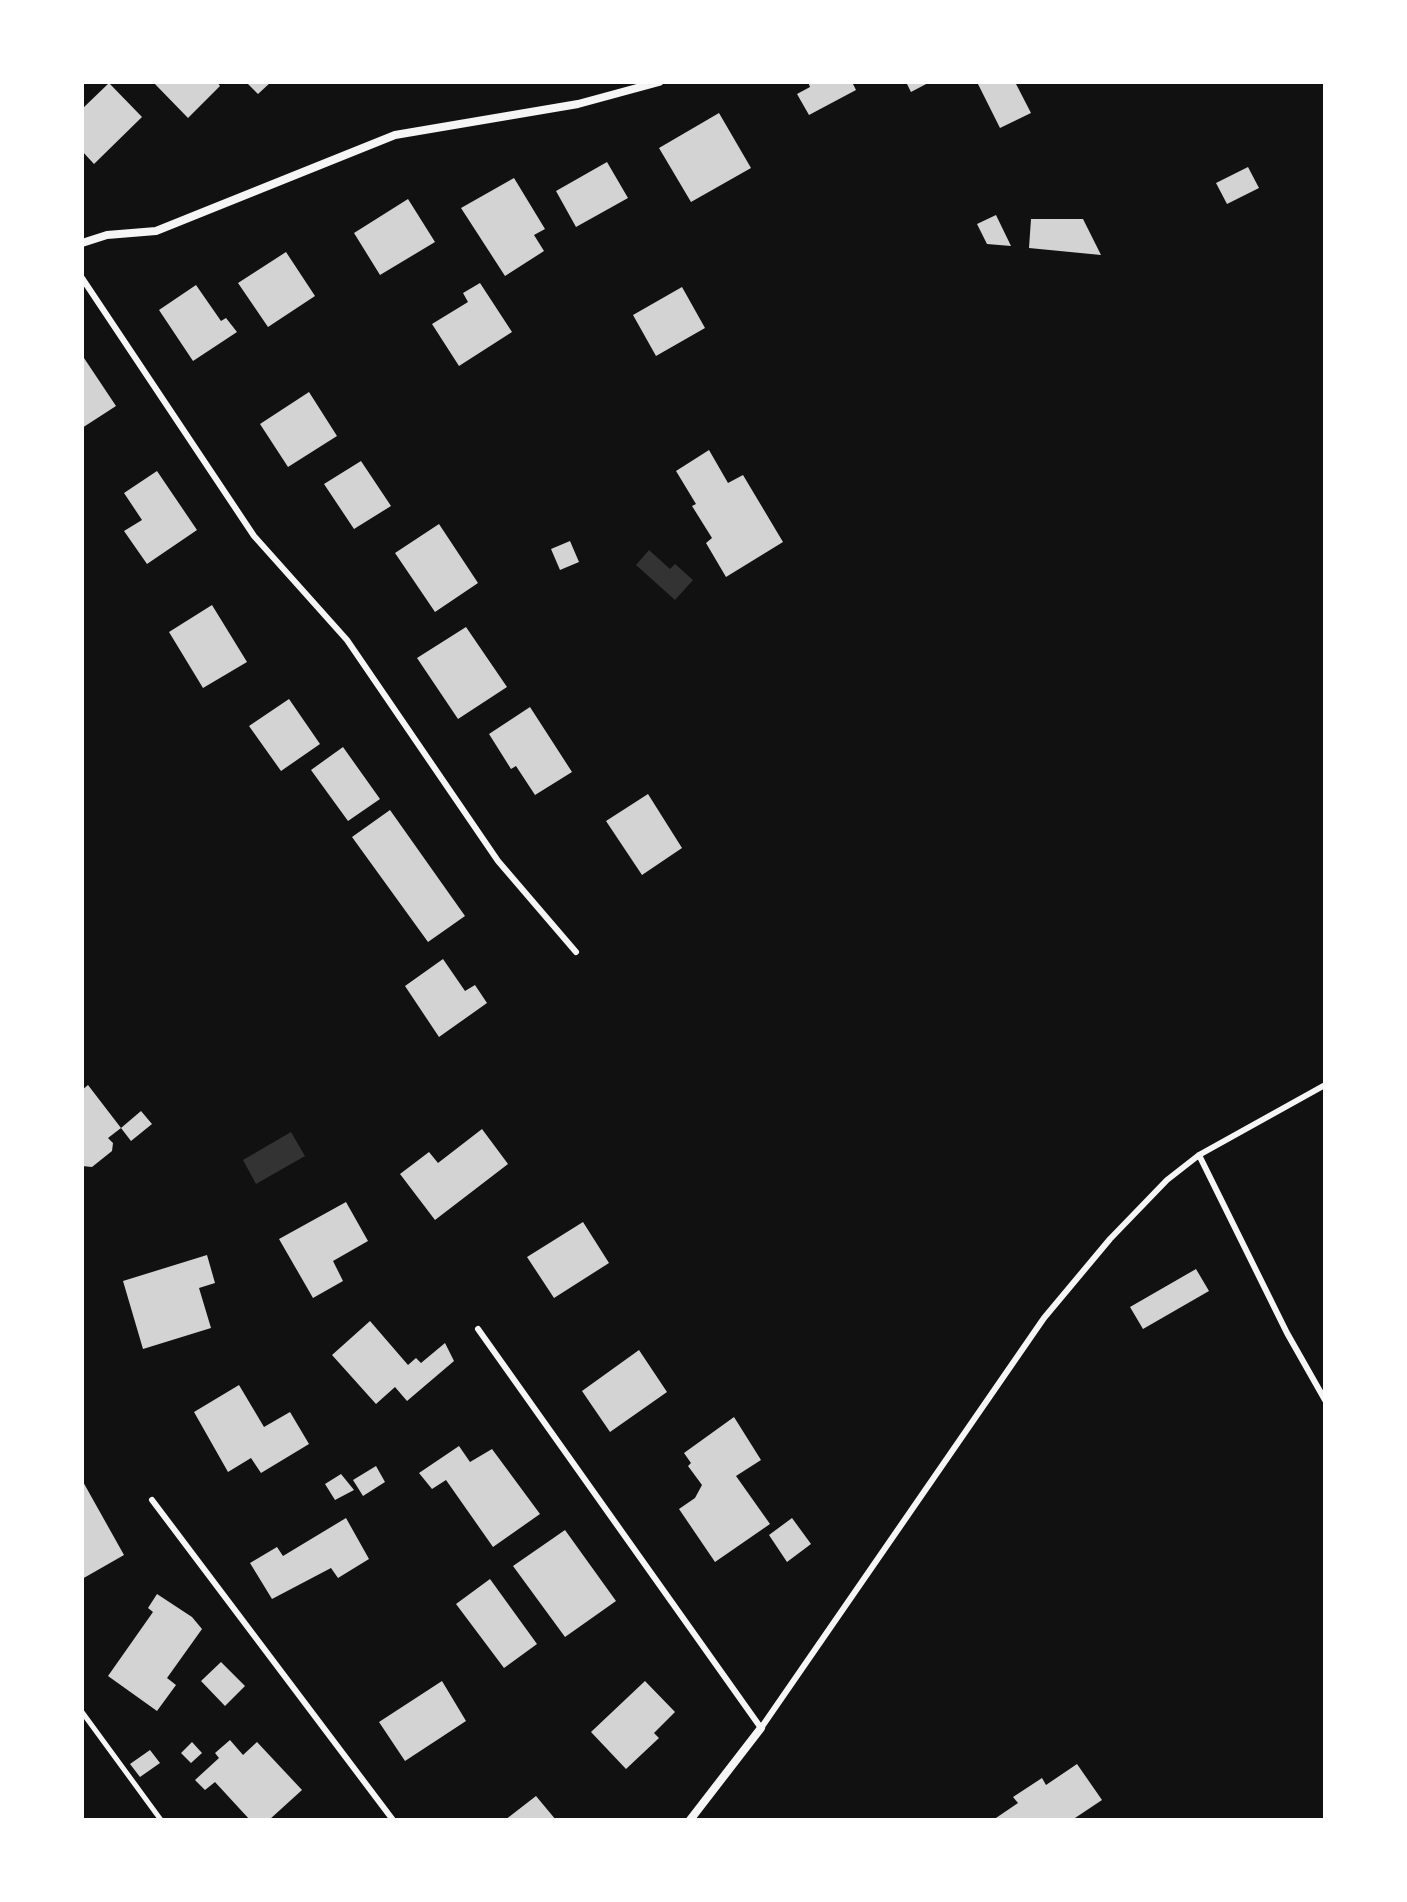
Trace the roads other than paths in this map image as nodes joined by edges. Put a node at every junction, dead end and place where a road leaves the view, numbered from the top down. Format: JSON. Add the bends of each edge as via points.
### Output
{"nodes":[{"id":1,"x":659,"y":82,"type":"edge"},
{"id":2,"x":82,"y":243,"type":"edge"},
{"id":3,"x":82,"y":278,"type":"edge"},
{"id":4,"x":576,"y":952,"type":"dead end"},
{"id":5,"x":1325,"y":1085,"type":"edge"},
{"id":6,"x":1199,"y":1155,"type":"junction"},
{"id":7,"x":478,"y":1329,"type":"dead end"},
{"id":8,"x":1325,"y":1400,"type":"edge"},
{"id":9,"x":152,"y":1500,"type":"dead end"},
{"id":10,"x":761,"y":1728,"type":"junction"},
{"id":11,"x":393,"y":1820,"type":"edge"},
{"id":12,"x":690,"y":1820,"type":"edge"}],
"edges":[{"from":1,"to":2,"type":"street","via":[[578,104],[395,135],[156,231]]},
{"from":3,"to":4,"type":"lane","via":[[254,536],[347,640],[498,861]]},
{"from":5,"to":6,"type":"lane"},
{"from":6,"to":8,"type":"lane"},
{"from":6,"to":10,"type":"lane","via":[[1110,1239],[1044,1318]]},
{"from":7,"to":10,"type":"lane"},
{"from":9,"to":11,"type":"lane"},
{"from":10,"to":12,"type":"street"}]}
